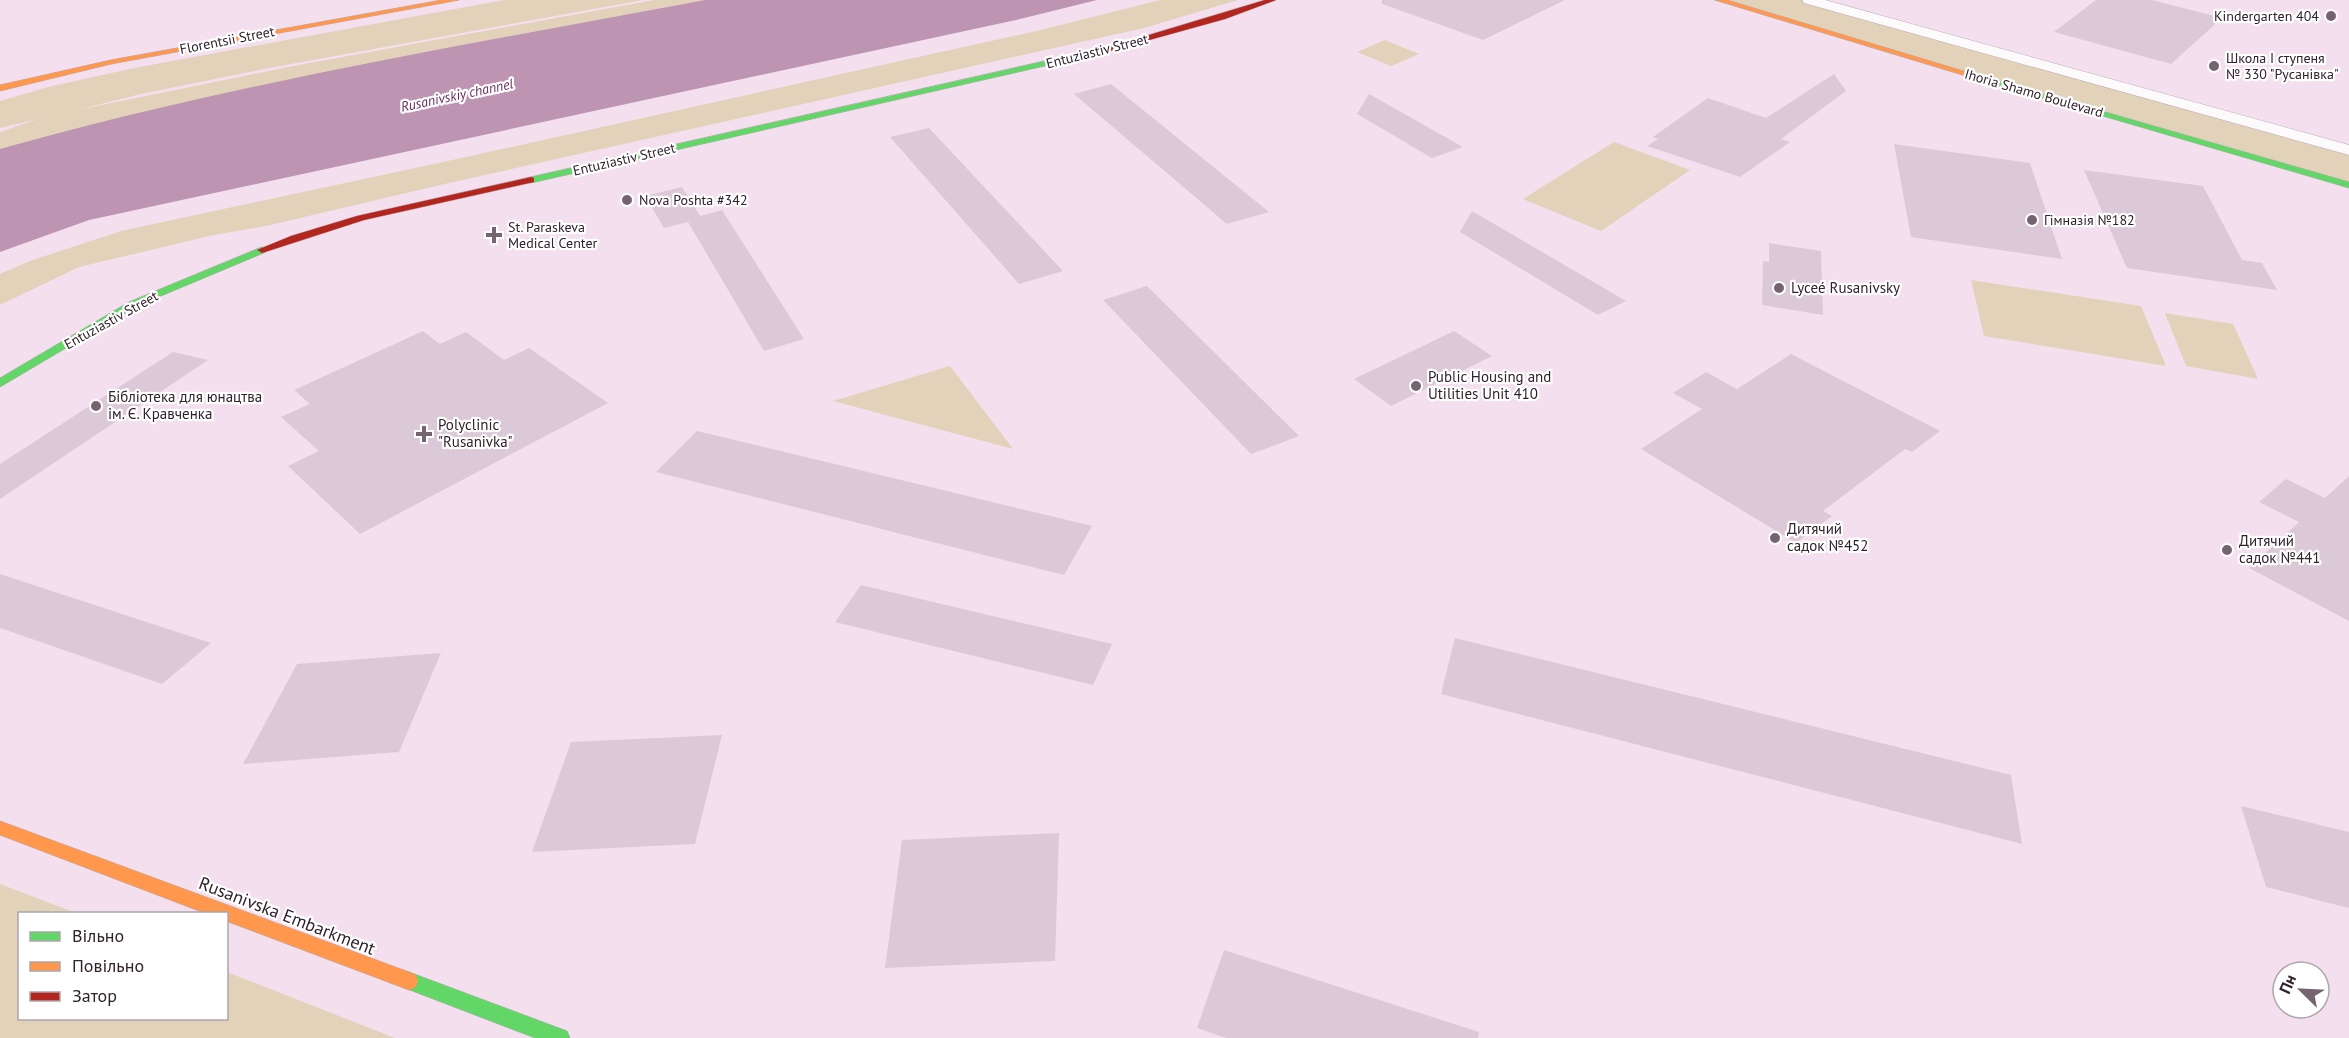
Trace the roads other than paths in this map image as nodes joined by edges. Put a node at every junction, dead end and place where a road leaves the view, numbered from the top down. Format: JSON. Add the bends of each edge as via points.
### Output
{"nodes":[{"id":1,"x":455,"y":0,"type":"edge"},
{"id":2,"x":1272,"y":0,"type":"edge"},
{"id":3,"x":1719,"y":0,"type":"edge"},
{"id":4,"x":1809,"y":0,"type":"edge"},
{"id":5,"x":0,"y":88,"type":"edge"},
{"id":6,"x":2349,"y":150,"type":"edge"},
{"id":7,"x":2349,"y":185,"type":"edge"},
{"id":8,"x":0,"y":383,"type":"edge"},
{"id":9,"x":0,"y":828,"type":"edge"},
{"id":10,"x":224,"y":912,"type":"edge"},
{"id":11,"x":228,"y":914,"type":"edge"},
{"id":12,"x":560,"y":1038,"type":"edge"}],
"edges":[{"from":1,"to":5,"type":"street","name":"Florentsii Street","via":[[144,56]]},
{"from":2,"to":8,"type":"street","name":"Entuziastiv Street","via":[[1085,55],[363,218],[284,241],[133,304]]},
{"from":3,"to":7,"type":"street","name":"Ihoria Shamo Boulevard"},
{"from":4,"to":6,"type":"street","name":"Ihoria Shamo Boulevard"},
{"from":9,"to":10,"type":"street","name":"Rusanivska Embarkment"},
{"from":11,"to":12,"type":"street","name":"Rusanivska Embarkment"}]}
